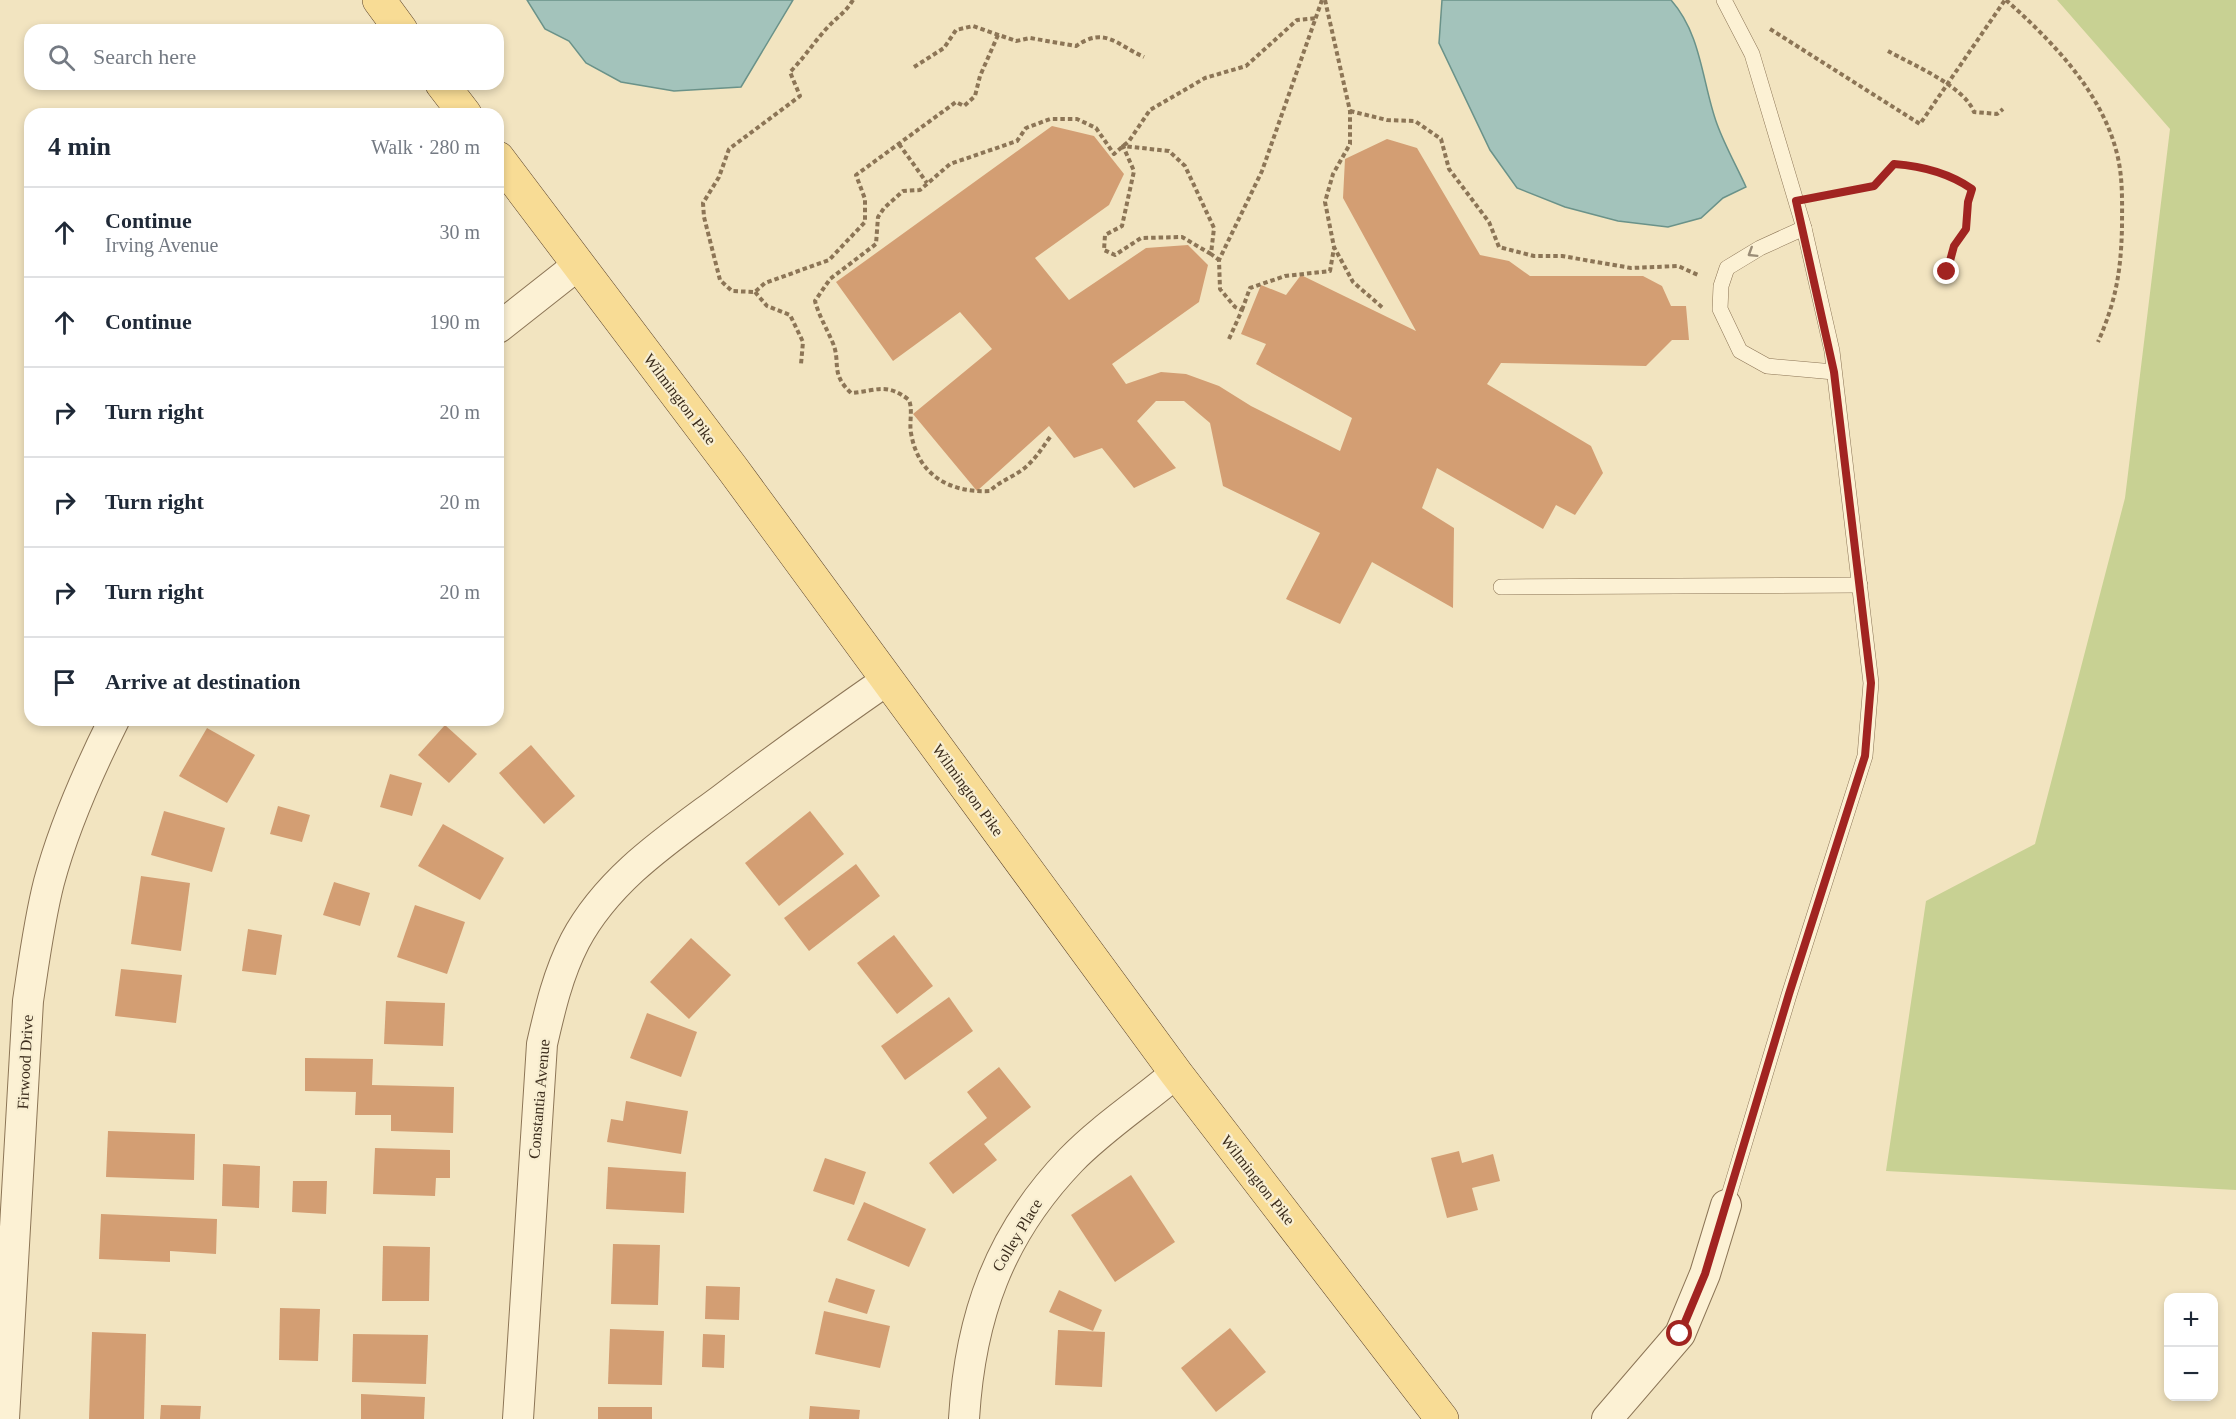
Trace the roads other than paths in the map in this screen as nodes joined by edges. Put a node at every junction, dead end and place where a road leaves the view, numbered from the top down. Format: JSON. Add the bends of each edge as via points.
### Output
{"nodes":[{"id":1,"x":379,"y":0,"type":"edge"},
{"id":2,"x":1724,"y":0,"type":"edge"},
{"id":3,"x":397,"y":24,"type":"edge"},
{"id":4,"x":447,"y":90,"type":"edge"},
{"id":5,"x":460,"y":108,"type":"edge"},
{"id":6,"x":504,"y":166,"type":"edge"},
{"id":7,"x":1804,"y":228,"type":"junction"},
{"id":8,"x":578,"y":265,"type":"junction"},
{"id":9,"x":504,"y":323,"type":"edge"},
{"id":10,"x":1834,"y":372,"type":"junction"},
{"id":11,"x":1860,"y":585,"type":"junction"},
{"id":12,"x":1501,"y":587,"type":"dead end"},
{"id":13,"x":887,"y":680,"type":"junction"},
{"id":14,"x":111,"y":726,"type":"edge"},
{"id":15,"x":1176,"y":1073,"type":"junction"},
{"id":16,"x":1726,"y":1205,"type":"joint"},
{"id":17,"x":4,"y":1419,"type":"edge"},
{"id":18,"x":518,"y":1419,"type":"edge"},
{"id":19,"x":964,"y":1419,"type":"edge"},
{"id":20,"x":1442,"y":1419,"type":"edge"},
{"id":21,"x":1607,"y":1419,"type":"edge"}],
"edges":[{"from":1,"to":3,"type":"main road"},
{"from":2,"to":7,"type":"lane","via":[[1752,54]]},
{"from":4,"to":5,"type":"main road"},
{"from":6,"to":8,"type":"main road","name":"Wilmington Pike"},
{"from":7,"to":10,"type":"lane"},
{"from":7,"to":10,"type":"lane","one_way":true,"via":[[1727,268],[1720,309],[1740,351],[1767,366]]},
{"from":8,"to":9,"type":"street"},
{"from":8,"to":13,"type":"main road","name":"Wilmington Pike"},
{"from":10,"to":11,"type":"lane"},
{"from":11,"to":12,"type":"lane"},
{"from":11,"to":16,"type":"lane","via":[[1871,683],[1865,756]]},
{"from":13,"to":15,"type":"main road","name":"Wilmington Pike"},
{"from":13,"to":18,"type":"street","name":"Constantia Avenue","via":[[645,856],[602,900],[576,940],[554,990],[542,1044]]},
{"from":14,"to":17,"type":"street","name":"Firwood Drive","via":[[66,827],[49,882],[28,1000]]},
{"from":15,"to":19,"type":"street","name":"Colley Place","via":[[1072,1159],[1032,1205],[988,1286],[975,1331]]},
{"from":15,"to":20,"type":"main road","name":"Wilmington Pike"},
{"from":16,"to":21,"type":"street","via":[[1705,1274],[1680,1334]]}]}
